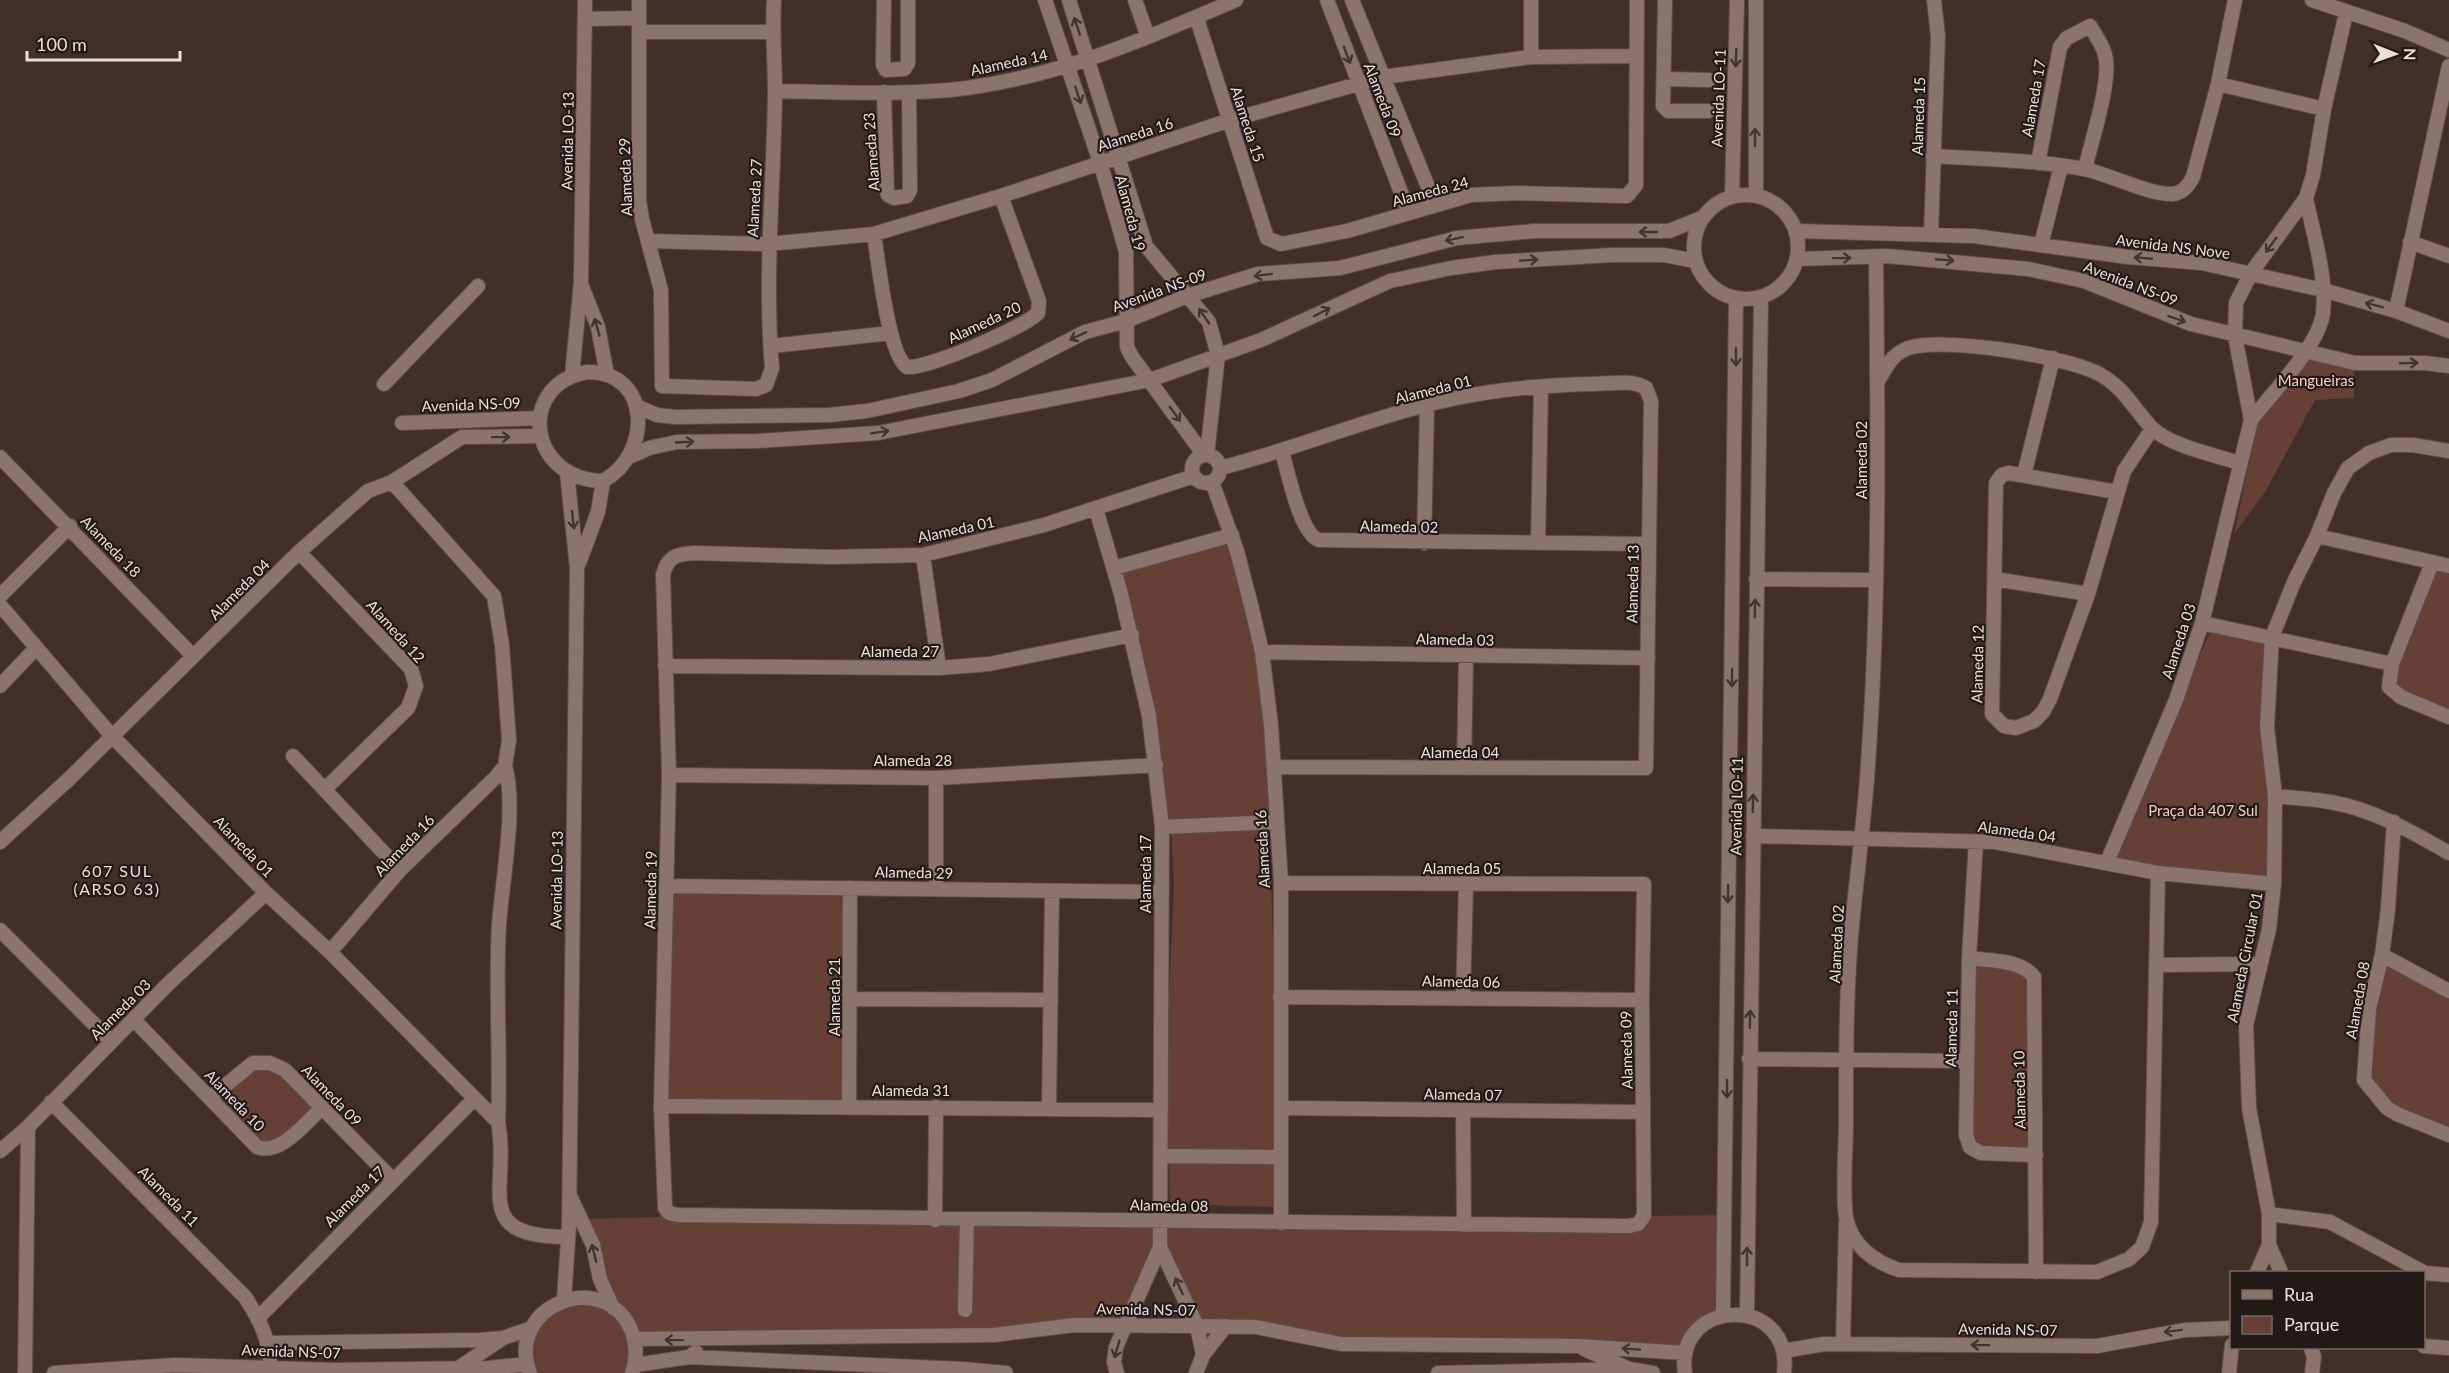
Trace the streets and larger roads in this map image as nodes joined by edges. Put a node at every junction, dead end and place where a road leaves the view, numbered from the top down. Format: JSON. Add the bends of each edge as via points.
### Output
{"nodes":[{"id":1,"x":585,"y":0,"type":"edge"},
{"id":2,"x":639,"y":0,"type":"edge"},
{"id":3,"x":774,"y":0,"type":"edge"},
{"id":4,"x":884,"y":0,"type":"edge"},
{"id":5,"x":908,"y":0,"type":"edge"},
{"id":6,"x":1046,"y":0,"type":"edge"},
{"id":7,"x":1069,"y":0,"type":"edge"},
{"id":8,"x":1135,"y":0,"type":"edge"},
{"id":9,"x":1236,"y":0,"type":"edge"},
{"id":10,"x":1327,"y":0,"type":"edge"},
{"id":11,"x":1352,"y":0,"type":"edge"},
{"id":12,"x":1531,"y":0,"type":"edge"},
{"id":13,"x":1637,"y":0,"type":"edge"},
{"id":14,"x":1665,"y":0,"type":"edge"},
{"id":15,"x":1737,"y":0,"type":"edge"},
{"id":16,"x":1756,"y":0,"type":"edge"},
{"id":17,"x":1934,"y":0,"type":"edge"},
{"id":18,"x":2235,"y":0,"type":"edge"},
{"id":19,"x":2312,"y":0,"type":"edge"},
{"id":20,"x":2346,"y":13,"type":"junction"},
{"id":21,"x":585,"y":19,"type":"junction"},
{"id":22,"x":1197,"y":19,"type":"junction"},
{"id":23,"x":640,"y":25,"type":"junction"},
{"id":24,"x":772,"y":32,"type":"junction"},
{"id":25,"x":1148,"y":37,"type":"junction"},
{"id":26,"x":2449,"y":50,"type":"edge"},
{"id":27,"x":1635,"y":56,"type":"junction"},
{"id":28,"x":1531,"y":57,"type":"junction"},
{"id":29,"x":1088,"y":61,"type":"junction"},
{"id":30,"x":1068,"y":66,"type":"junction"},
{"id":31,"x":2449,"y":66,"type":"edge"},
{"id":32,"x":1383,"y":76,"type":"junction"},
{"id":33,"x":1664,"y":79,"type":"junction"},
{"id":34,"x":1709,"y":80,"type":"dead end"},
{"id":35,"x":1358,"y":84,"type":"junction"},
{"id":36,"x":2218,"y":84,"type":"junction"},
{"id":37,"x":775,"y":91,"type":"junction"},
{"id":38,"x":884,"y":93,"type":"junction"},
{"id":39,"x":909,"y":93,"type":"junction"},
{"id":40,"x":2324,"y":109,"type":"junction"},
{"id":41,"x":1708,"y":111,"type":"dead end"},
{"id":42,"x":2444,"y":118,"type":"edge"},
{"id":43,"x":1230,"y":120,"type":"junction"},
{"id":44,"x":1119,"y":156,"type":"junction"},
{"id":45,"x":1933,"y":156,"type":"junction"},
{"id":46,"x":1100,"y":162,"type":"junction"},
{"id":47,"x":2038,"y":163,"type":"junction"},
{"id":48,"x":2061,"y":166,"type":"junction"},
{"id":49,"x":2085,"y":169,"type":"junction"},
{"id":50,"x":1756,"y":195,"type":"junction"},
{"id":51,"x":1001,"y":196,"type":"junction"},
{"id":52,"x":1732,"y":196,"type":"junction"},
{"id":53,"x":2306,"y":198,"type":"junction"},
{"id":54,"x":1435,"y":204,"type":"junction"},
{"id":55,"x":1409,"y":213,"type":"junction"},
{"id":56,"x":1704,"y":216,"type":"junction"},
{"id":57,"x":1797,"y":231,"type":"junction"},
{"id":58,"x":874,"y":234,"type":"junction"},
{"id":59,"x":1931,"y":234,"type":"junction"},
{"id":60,"x":1267,"y":238,"type":"joint"},
{"id":61,"x":648,"y":241,"type":"junction"},
{"id":62,"x":2410,"y":242,"type":"junction"},
{"id":63,"x":768,"y":244,"type":"junction"},
{"id":64,"x":2041,"y":245,"type":"junction"},
{"id":65,"x":1876,"y":256,"type":"junction"},
{"id":66,"x":2449,"y":256,"type":"edge"},
{"id":67,"x":1797,"y":259,"type":"junction"},
{"id":68,"x":1696,"y":261,"type":"junction"},
{"id":69,"x":2251,"y":273,"type":"junction"},
{"id":70,"x":580,"y":282,"type":"junction"},
{"id":71,"x":478,"y":286,"type":"dead end"},
{"id":72,"x":2323,"y":290,"type":"junction"},
{"id":73,"x":1187,"y":296,"type":"junction"},
{"id":74,"x":1761,"y":297,"type":"junction"},
{"id":75,"x":1736,"y":298,"type":"junction"},
{"id":76,"x":2396,"y":311,"type":"junction"},
{"id":77,"x":1126,"y":321,"type":"junction"},
{"id":78,"x":2449,"y":331,"type":"edge"},
{"id":79,"x":891,"y":333,"type":"junction"},
{"id":80,"x":2235,"y":336,"type":"junction"},
{"id":81,"x":772,"y":346,"type":"junction"},
{"id":82,"x":2305,"y":351,"type":"junction"},
{"id":83,"x":1218,"y":355,"type":"junction"},
{"id":84,"x":2053,"y":358,"type":"junction"},
{"id":85,"x":2449,"y":366,"type":"edge"},
{"id":86,"x":607,"y":375,"type":"junction"},
{"id":87,"x":572,"y":376,"type":"junction"},
{"id":88,"x":1150,"y":380,"type":"junction"},
{"id":89,"x":1877,"y":383,"type":"junction"},
{"id":90,"x":384,"y":384,"type":"dead end"},
{"id":91,"x":1541,"y":388,"type":"junction"},
{"id":92,"x":756,"y":389,"type":"joint"},
{"id":93,"x":1651,"y":400,"type":"joint"},
{"id":94,"x":1427,"y":405,"type":"junction"},
{"id":95,"x":636,"y":406,"type":"junction"},
{"id":96,"x":540,"y":418,"type":"junction"},
{"id":97,"x":462,"y":420,"type":"junction"},
{"id":98,"x":2251,"y":420,"type":"junction"},
{"id":99,"x":402,"y":423,"type":"dead end"},
{"id":100,"x":2152,"y":429,"type":"junction"},
{"id":101,"x":541,"y":436,"type":"junction"},
{"id":102,"x":462,"y":437,"type":"junction"},
{"id":103,"x":2449,"y":451,"type":"edge"},
{"id":104,"x":1282,"y":452,"type":"junction"},
{"id":105,"x":1205,"y":455,"type":"junction"},
{"id":106,"x":629,"y":457,"type":"junction"},
{"id":107,"x":2,"y":458,"type":"edge"},
{"id":108,"x":2240,"y":463,"type":"junction"},
{"id":109,"x":1220,"y":468,"type":"junction"},
{"id":110,"x":567,"y":472,"type":"junction"},
{"id":111,"x":2025,"y":475,"type":"junction"},
{"id":112,"x":1194,"y":476,"type":"junction"},
{"id":113,"x":603,"y":481,"type":"junction"},
{"id":114,"x":392,"y":482,"type":"junction"},
{"id":115,"x":1212,"y":482,"type":"junction"},
{"id":116,"x":2117,"y":492,"type":"junction"},
{"id":117,"x":1096,"y":509,"type":"junction"},
{"id":118,"x":70,"y":526,"type":"junction"},
{"id":119,"x":1232,"y":535,"type":"junction"},
{"id":120,"x":2317,"y":536,"type":"junction"},
{"id":121,"x":1424,"y":543,"type":"junction"},
{"id":122,"x":1538,"y":543,"type":"junction"},
{"id":123,"x":1649,"y":544,"type":"junction"},
{"id":124,"x":299,"y":552,"type":"junction"},
{"id":125,"x":680,"y":554,"type":"joint"},
{"id":126,"x":924,"y":555,"type":"junction"},
{"id":127,"x":2432,"y":563,"type":"junction"},
{"id":128,"x":2449,"y":566,"type":"edge"},
{"id":129,"x":577,"y":568,"type":"junction"},
{"id":130,"x":1114,"y":568,"type":"junction"},
{"id":131,"x":1756,"y":579,"type":"junction"},
{"id":132,"x":1995,"y":579,"type":"junction"},
{"id":133,"x":1876,"y":580,"type":"junction"},
{"id":134,"x":2088,"y":594,"type":"junction"},
{"id":135,"x":0,"y":596,"type":"edge"},
{"id":136,"x":0,"y":605,"type":"edge"},
{"id":137,"x":2202,"y":623,"type":"junction"},
{"id":138,"x":1132,"y":635,"type":"junction"},
{"id":139,"x":2272,"y":637,"type":"junction"},
{"id":140,"x":35,"y":649,"type":"junction"},
{"id":141,"x":1262,"y":652,"type":"junction"},
{"id":142,"x":193,"y":656,"type":"junction"},
{"id":143,"x":1466,"y":656,"type":"junction"},
{"id":144,"x":1648,"y":658,"type":"junction"},
{"id":145,"x":2392,"y":664,"type":"junction"},
{"id":146,"x":665,"y":666,"type":"junction"},
{"id":147,"x":939,"y":668,"type":"junction"},
{"id":148,"x":0,"y":686,"type":"edge"},
{"id":149,"x":2449,"y":717,"type":"edge"},
{"id":150,"x":111,"y":735,"type":"junction"},
{"id":151,"x":293,"y":756,"type":"dead end"},
{"id":152,"x":1156,"y":765,"type":"junction"},
{"id":153,"x":505,"y":766,"type":"junction"},
{"id":154,"x":1274,"y":767,"type":"junction"},
{"id":155,"x":1464,"y":768,"type":"junction"},
{"id":156,"x":1646,"y":768,"type":"joint"},
{"id":157,"x":669,"y":775,"type":"junction"},
{"id":158,"x":936,"y":778,"type":"junction"},
{"id":159,"x":325,"y":789,"type":"junction"},
{"id":160,"x":2275,"y":796,"type":"junction"},
{"id":161,"x":1277,"y":822,"type":"junction"},
{"id":162,"x":2394,"y":822,"type":"junction"},
{"id":163,"x":1162,"y":827,"type":"junction"},
{"id":164,"x":1752,"y":836,"type":"junction"},
{"id":165,"x":1863,"y":839,"type":"junction"},
{"id":166,"x":0,"y":842,"type":"edge"},
{"id":167,"x":1976,"y":842,"type":"junction"},
{"id":168,"x":2449,"y":853,"type":"edge"},
{"id":169,"x":2107,"y":862,"type":"junction"},
{"id":170,"x":400,"y":870,"type":"junction"},
{"id":171,"x":2158,"y":873,"type":"junction"},
{"id":172,"x":1281,"y":883,"type":"junction"},
{"id":173,"x":1466,"y":884,"type":"junction"},
{"id":174,"x":1644,"y":884,"type":"joint"},
{"id":175,"x":2274,"y":884,"type":"junction"},
{"id":176,"x":666,"y":886,"type":"junction"},
{"id":177,"x":850,"y":888,"type":"junction"},
{"id":178,"x":936,"y":890,"type":"junction"},
{"id":179,"x":1052,"y":891,"type":"junction"},
{"id":180,"x":1162,"y":892,"type":"junction"},
{"id":181,"x":266,"y":893,"type":"junction"},
{"id":182,"x":0,"y":930,"type":"edge"},
{"id":183,"x":330,"y":952,"type":"junction"},
{"id":184,"x":2382,"y":955,"type":"junction"},
{"id":185,"x":1969,"y":958,"type":"junction"},
{"id":186,"x":2260,"y":964,"type":"junction"},
{"id":187,"x":2156,"y":965,"type":"junction"},
{"id":188,"x":2449,"y":991,"type":"edge"},
{"id":189,"x":1280,"y":997,"type":"junction"},
{"id":190,"x":1463,"y":997,"type":"junction"},
{"id":191,"x":851,"y":999,"type":"junction"},
{"id":192,"x":1051,"y":1000,"type":"junction"},
{"id":193,"x":1642,"y":1000,"type":"junction"},
{"id":194,"x":134,"y":1020,"type":"junction"},
{"id":195,"x":111,"y":1041,"type":"junction"},
{"id":196,"x":1749,"y":1059,"type":"junction"},
{"id":197,"x":1846,"y":1059,"type":"junction"},
{"id":198,"x":1967,"y":1061,"type":"junction"},
{"id":199,"x":210,"y":1098,"type":"junction"},
{"id":200,"x":474,"y":1099,"type":"junction"},
{"id":201,"x":51,"y":1102,"type":"junction"},
{"id":202,"x":661,"y":1106,"type":"junction"},
{"id":203,"x":849,"y":1106,"type":"junction"},
{"id":204,"x":936,"y":1107,"type":"junction"},
{"id":205,"x":1049,"y":1108,"type":"junction"},
{"id":206,"x":1282,"y":1108,"type":"junction"},
{"id":207,"x":321,"y":1109,"type":"junction"},
{"id":208,"x":1160,"y":1110,"type":"junction"},
{"id":209,"x":1463,"y":1111,"type":"junction"},
{"id":210,"x":1643,"y":1112,"type":"junction"},
{"id":211,"x":498,"y":1122,"type":"junction"},
{"id":212,"x":28,"y":1127,"type":"junction"},
{"id":213,"x":2449,"y":1135,"type":"edge"},
{"id":214,"x":0,"y":1151,"type":"edge"},
{"id":215,"x":2036,"y":1155,"type":"junction"},
{"id":216,"x":1162,"y":1156,"type":"junction"},
{"id":217,"x":1281,"y":1157,"type":"junction"},
{"id":218,"x":393,"y":1180,"type":"junction"},
{"id":219,"x":569,"y":1193,"type":"junction"},
{"id":220,"x":2269,"y":1214,"type":"junction"},
{"id":221,"x":689,"y":1216,"type":"joint"},
{"id":222,"x":1644,"y":1216,"type":"joint"},
{"id":223,"x":1846,"y":1218,"type":"junction"},
{"id":224,"x":967,"y":1219,"type":"junction"},
{"id":225,"x":935,"y":1220,"type":"junction"},
{"id":226,"x":1161,"y":1221,"type":"junction"},
{"id":227,"x":1281,"y":1223,"type":"junction"},
{"id":228,"x":1464,"y":1225,"type":"junction"},
{"id":229,"x":568,"y":1237,"type":"junction"},
{"id":230,"x":2269,"y":1245,"type":"junction"},
{"id":231,"x":1160,"y":1247,"type":"junction"},
{"id":232,"x":2257,"y":1271,"type":"edge"},
{"id":233,"x":2281,"y":1271,"type":"edge"},
{"id":234,"x":2419,"y":1271,"type":"edge"},
{"id":235,"x":2036,"y":1272,"type":"junction"},
{"id":236,"x":2425,"y":1273,"type":"edge"},
{"id":237,"x":2449,"y":1275,"type":"edge"},
{"id":238,"x":564,"y":1300,"type":"junction"},
{"id":239,"x":613,"y":1308,"type":"junction"},
{"id":240,"x":965,"y":1310,"type":"dead end"},
{"id":241,"x":1723,"y":1314,"type":"junction"},
{"id":242,"x":1747,"y":1315,"type":"junction"},
{"id":243,"x":259,"y":1317,"type":"junction"},
{"id":244,"x":1126,"y":1326,"type":"junction"},
{"id":245,"x":1197,"y":1326,"type":"junction"},
{"id":246,"x":1226,"y":1326,"type":"junction"},
{"id":247,"x":531,"y":1328,"type":"junction"},
{"id":248,"x":2230,"y":1329,"type":"edge"},
{"id":249,"x":503,"y":1338,"type":"junction"},
{"id":250,"x":634,"y":1339,"type":"junction"},
{"id":251,"x":714,"y":1340,"type":"junction"},
{"id":252,"x":267,"y":1343,"type":"junction"},
{"id":253,"x":1843,"y":1344,"type":"junction"},
{"id":254,"x":1576,"y":1346,"type":"junction"},
{"id":255,"x":2425,"y":1346,"type":"edge"},
{"id":256,"x":2449,"y":1348,"type":"edge"},
{"id":257,"x":2232,"y":1349,"type":"edge"},
{"id":258,"x":2312,"y":1349,"type":"edge"},
{"id":259,"x":1784,"y":1351,"type":"junction"},
{"id":260,"x":1685,"y":1353,"type":"junction"},
{"id":261,"x":1203,"y":1355,"type":"junction"},
{"id":262,"x":689,"y":1357,"type":"junction"},
{"id":263,"x":458,"y":1368,"type":"junction"},
{"id":264,"x":529,"y":1368,"type":"edge"},
{"id":265,"x":633,"y":1369,"type":"edge"},
{"id":266,"x":270,"y":1370,"type":"edge"},
{"id":267,"x":1629,"y":1370,"type":"junction"},
{"id":268,"x":25,"y":1373,"type":"edge"},
{"id":269,"x":54,"y":1373,"type":"edge"},
{"id":270,"x":1006,"y":1373,"type":"edge"},
{"id":271,"x":1117,"y":1373,"type":"edge"},
{"id":272,"x":1196,"y":1373,"type":"edge"},
{"id":273,"x":1438,"y":1373,"type":"edge"},
{"id":274,"x":1653,"y":1373,"type":"edge"},
{"id":275,"x":1685,"y":1373,"type":"edge"},
{"id":276,"x":1784,"y":1373,"type":"edge"},
{"id":277,"x":2229,"y":1373,"type":"edge"},
{"id":278,"x":2312,"y":1373,"type":"edge"}],
"edges":[{"from":1,"to":21,"type":"street","name":"Avenida LO-13"},
{"from":2,"to":23,"type":"street","name":"Alameda 29"},
{"from":3,"to":24,"type":"street","name":"Alameda 27"},
{"from":4,"to":5,"type":"street","via":[[883,65],[893,72],[904,69],[908,63]]},
{"from":6,"to":30,"type":"street","name":"Alameda 19"},
{"from":29,"to":7,"type":"street","name":"Alameda 19","one_way":true},
{"from":8,"to":25,"type":"street"},
{"from":9,"to":22,"type":"street","name":"Alameda 14"},
{"from":10,"to":35,"type":"street","name":"Alameda 09","one_way":true},
{"from":11,"to":32,"type":"street","name":"Alameda 09"},
{"from":12,"to":28,"type":"street"},
{"from":13,"to":27,"type":"street"},
{"from":14,"to":33,"type":"street"},
{"from":15,"to":52,"type":"street","name":"Avenida LO-11","one_way":true},
{"from":50,"to":16,"type":"street","one_way":true},
{"from":17,"to":45,"type":"street","name":"Alameda 15","via":[[1938,36]]},
{"from":18,"to":36,"type":"street"},
{"from":19,"to":20,"type":"street"},
{"from":20,"to":26,"type":"street","via":[[2405,31]]},
{"from":20,"to":40,"type":"street"},
{"from":21,"to":23,"type":"street"},
{"from":21,"to":70,"type":"street","name":"Avenida LO-13"},
{"from":22,"to":25,"type":"street","name":"Alameda 14"},
{"from":22,"to":43,"type":"street","name":"Alameda 15"},
{"from":23,"to":24,"type":"street"},
{"from":23,"to":61,"type":"street","name":"Alameda 29","via":[[639,200]]},
{"from":24,"to":37,"type":"street","name":"Alameda 27"},
{"from":25,"to":29,"type":"street","name":"Alameda 14"},
{"from":27,"to":28,"type":"street","name":"Alameda 16"},
{"from":27,"to":54,"type":"street","name":"Alameda 24","via":[[1636,185],[1631,193],[1622,197],[1490,193]]},
{"from":28,"to":32,"type":"street","name":"Alameda 16"},
{"from":29,"to":30,"type":"street","name":"Alameda 14"},
{"from":29,"to":44,"type":"street","name":"Alameda 19"},
{"from":30,"to":39,"type":"street","name":"Alameda 14","via":[[968,88]]},
{"from":30,"to":46,"type":"street","name":"Alameda 19","one_way":true},
{"from":31,"to":42,"type":"street"},
{"from":32,"to":35,"type":"street","name":"Alameda 16"},
{"from":32,"to":54,"type":"street","name":"Alameda 09"},
{"from":33,"to":34,"type":"street"},
{"from":33,"to":41,"type":"street","via":[[1664,106],[1668,111]]},
{"from":35,"to":43,"type":"street","name":"Alameda 16"},
{"from":35,"to":55,"type":"street","name":"Alameda 09"},
{"from":36,"to":40,"type":"street"},
{"from":36,"to":49,"type":"street","via":[[2190,184],[2179,192],[2164,193]]},
{"from":37,"to":38,"type":"street","name":"Alameda 14"},
{"from":37,"to":63,"type":"street","name":"Alameda 27"},
{"from":38,"to":39,"type":"street","name":"Alameda 14"},
{"from":38,"to":39,"type":"street","name":"Alameda 23","via":[[887,192],[894,198],[907,196],[910,190]]},
{"from":40,"to":53,"type":"street"},
{"from":42,"to":62,"type":"street"},
{"from":43,"to":44,"type":"street","name":"Alameda 16"},
{"from":43,"to":60,"type":"street","name":"Alameda 15"},
{"from":44,"to":46,"type":"street","name":"Alameda 16"},
{"from":44,"to":73,"type":"street","name":"Alameda 19","via":[[1146,246]]},
{"from":45,"to":47,"type":"street"},
{"from":45,"to":59,"type":"street","name":"Alameda 15"},
{"from":46,"to":51,"type":"street","name":"Alameda 16"},
{"from":46,"to":77,"type":"street","name":"Alameda 19","via":[[1126,251]]},
{"from":47,"to":48,"type":"street"},
{"from":47,"to":49,"type":"street","name":"Alameda 17","via":[[2060,48],[2067,38],[2090,26],[2105,53],[2106,65]]},
{"from":48,"to":49,"type":"street"},
{"from":48,"to":64,"type":"street"},
{"from":50,"to":52,"type":"street"},
{"from":50,"to":57,"type":"street","via":[[1783,210]]},
{"from":51,"to":58,"type":"street","name":"Alameda 16"},
{"from":51,"to":79,"type":"street","name":"Alameda 20","via":[[1039,301],[1038,314],[993,338],[921,366],[907,367],[898,357]]},
{"from":52,"to":56,"type":"street"},
{"from":53,"to":69,"type":"street","one_way":true},
{"from":53,"to":72,"type":"street"},
{"from":54,"to":55,"type":"street","name":"Alameda 24"},
{"from":55,"to":60,"type":"street","name":"Alameda 24","via":[[1290,242],[1276,243]]},
{"from":56,"to":68,"type":"street","via":[[1694,242]]},
{"from":56,"to":73,"type":"street","name":"Avenida NS-09","one_way":true,"via":[[1669,231],[1535,231],[1457,238],[1340,268],[1258,274]]},
{"from":57,"to":59,"type":"street","name":"Avenida NS Nove"},
{"from":57,"to":67,"type":"street"},
{"from":58,"to":63,"type":"street","name":"Alameda 16"},
{"from":58,"to":79,"type":"street"},
{"from":59,"to":64,"type":"street","name":"Avenida NS Nove"},
{"from":61,"to":63,"type":"street","name":"Alameda 16"},
{"from":61,"to":92,"type":"street","name":"Alameda 29","via":[[661,290],[662,386]]},
{"from":62,"to":66,"type":"street"},
{"from":62,"to":76,"type":"street"},
{"from":63,"to":81,"type":"street","name":"Alameda 27"},
{"from":69,"to":64,"type":"street","name":"Avenida NS Nove","one_way":true,"via":[[2202,263]]},
{"from":67,"to":65,"type":"street","name":"Avenida NS-09","one_way":true},
{"from":65,"to":80,"type":"street","name":"Avenida NS-09","one_way":true,"via":[[1973,262],[2068,277],[2172,317]]},
{"from":65,"to":89,"type":"street","name":"Alameda 02"},
{"from":67,"to":74,"type":"street","via":[[1790,276]]},
{"from":68,"to":75,"type":"street","via":[[1711,285]]},
{"from":83,"to":68,"type":"street","one_way":true,"via":[[1296,325],[1390,281],[1451,268],[1612,255],[1664,255]]},
{"from":69,"to":72,"type":"street","name":"Avenida NS Nove"},
{"from":69,"to":80,"type":"street","via":[[2236,303]]},
{"from":86,"to":70,"type":"street","name":"Avenida LO-13","one_way":true,"via":[[598,327]]},
{"from":70,"to":87,"type":"street","name":"Avenida LO-13"},
{"from":71,"to":90,"type":"street"},
{"from":76,"to":72,"type":"street","name":"Avenida NS Nove","one_way":true},
{"from":72,"to":82,"type":"street","via":[[2319,325]]},
{"from":73,"to":77,"type":"street","name":"Avenida NS-09"},
{"from":83,"to":73,"type":"street","name":"Alameda 19","one_way":true,"via":[[1209,322]]},
{"from":74,"to":75,"type":"street"},
{"from":74,"to":131,"type":"street","name":"Avenida LO-11"},
{"from":75,"to":241,"type":"street","name":"Avenida LO-11","one_way":true},
{"from":76,"to":78,"type":"street","name":"Avenida NS Nove"},
{"from":77,"to":88,"type":"street","name":"Alameda 19","via":[[1127,347]]},
{"from":77,"to":95,"type":"street","name":"Avenida NS-09","one_way":true,"via":[[1085,332],[992,380],[867,411],[675,417]]},
{"from":79,"to":81,"type":"street"},
{"from":80,"to":82,"type":"street","name":"Avenida NS-09"},
{"from":80,"to":98,"type":"street"},
{"from":81,"to":92,"type":"street","name":"Alameda 27","via":[[771,376],[766,385]]},
{"from":82,"to":85,"type":"street","name":"Avenida NS-09","one_way":true,"via":[[2355,363]]},
{"from":82,"to":98,"type":"street"},
{"from":83,"to":88,"type":"street"},
{"from":83,"to":105,"type":"street","name":"Alameda 19"},
{"from":84,"to":89,"type":"street","via":[[1985,348],[1920,345],[1897,355]]},
{"from":84,"to":100,"type":"street","via":[[2102,375],[2128,396]]},
{"from":84,"to":111,"type":"street"},
{"from":86,"to":87,"type":"street","via":[[588,372]]},
{"from":86,"to":95,"type":"street","via":[[623,386]]},
{"from":87,"to":96,"type":"street","via":[[550,393]]},
{"from":88,"to":105,"type":"street","name":"Alameda 19","one_way":true},
{"from":106,"to":88,"type":"street","one_way":true,"via":[[677,442],[878,433]]},
{"from":89,"to":133,"type":"street","name":"Alameda 02"},
{"from":91,"to":93,"type":"street","name":"Alameda 01","via":[[1632,383],[1646,388]]},
{"from":91,"to":94,"type":"street","name":"Alameda 01","via":[[1492,392]]},
{"from":91,"to":122,"type":"street"},
{"from":93,"to":123,"type":"street","name":"Alameda 13"},
{"from":94,"to":104,"type":"street","name":"Alameda 01"},
{"from":94,"to":121,"type":"street"},
{"from":95,"to":106,"type":"street","via":[[636,445]]},
{"from":96,"to":97,"type":"street","name":"Avenida NS-09"},
{"from":96,"to":101,"type":"street"},
{"from":97,"to":99,"type":"street","name":"Avenida NS-09"},
{"from":97,"to":102,"type":"street"},
{"from":98,"to":108,"type":"street","name":"Alameda 03"},
{"from":100,"to":108,"type":"street","via":[[2183,445]]},
{"from":100,"to":116,"type":"street","name":"Alameda 12","via":[[2129,460]]},
{"from":102,"to":101,"type":"street","one_way":true},
{"from":101,"to":110,"type":"street","via":[[552,461]]},
{"from":102,"to":114,"type":"street","name":"Alameda 04"},
{"from":103,"to":120,"type":"street","name":"Alameda Circular 01","via":[[2402,444],[2369,453],[2341,478]]},
{"from":104,"to":109,"type":"street","name":"Alameda 01"},
{"from":104,"to":121,"type":"street","name":"Alameda 02","via":[[1305,528],[1313,539]]},
{"from":105,"to":109,"type":"street","via":[[1216,458]]},
{"from":105,"to":112,"type":"street","via":[[1194,463]]},
{"from":106,"to":113,"type":"street","via":[[622,468]]},
{"from":107,"to":118,"type":"street","name":"Alameda 18"},
{"from":108,"to":137,"type":"street","name":"Alameda 03"},
{"from":109,"to":115,"type":"street"},
{"from":110,"to":113,"type":"street"},
{"from":110,"to":129,"type":"street","name":"Avenida LO-13","one_way":true},
{"from":111,"to":116,"type":"street","name":"Alameda 12"},
{"from":111,"to":132,"type":"street","name":"Alameda 12","via":[[2002,475],[1996,483]]},
{"from":112,"to":115,"type":"street","via":[[1202,483]]},
{"from":112,"to":117,"type":"street","name":"Alameda 01"},
{"from":113,"to":129,"type":"street","name":"Avenida LO-13","via":[[598,513]]},
{"from":114,"to":124,"type":"street","name":"Alameda 04","via":[[368,491]]},
{"from":114,"to":153,"type":"street","via":[[494,596],[509,740]]},
{"from":115,"to":119,"type":"street","name":"Alameda 16"},
{"from":116,"to":134,"type":"street","name":"Alameda 12"},
{"from":117,"to":126,"type":"street","name":"Alameda 01"},
{"from":117,"to":130,"type":"street","name":"Alameda 17"},
{"from":118,"to":135,"type":"street"},
{"from":118,"to":142,"type":"street","name":"Alameda 18"},
{"from":119,"to":130,"type":"street"},
{"from":119,"to":141,"type":"street","name":"Alameda 16"},
{"from":120,"to":127,"type":"street"},
{"from":120,"to":139,"type":"street","name":"Alameda Circular 01"},
{"from":121,"to":122,"type":"street","name":"Alameda 02"},
{"from":122,"to":123,"type":"street","name":"Alameda 02"},
{"from":123,"to":144,"type":"street","name":"Alameda 13"},
{"from":124,"to":142,"type":"street","name":"Alameda 04"},
{"from":124,"to":159,"type":"street","name":"Alameda 12","via":[[411,669],[416,686],[408,708]]},
{"from":125,"to":126,"type":"street","name":"Alameda 01"},
{"from":125,"to":146,"type":"street","name":"Alameda 19","via":[[668,562],[663,575]]},
{"from":126,"to":147,"type":"street"},
{"from":127,"to":128,"type":"street"},
{"from":127,"to":145,"type":"street"},
{"from":129,"to":219,"type":"street","name":"Avenida LO-13"},
{"from":130,"to":138,"type":"street","name":"Alameda 17"},
{"from":131,"to":133,"type":"street"},
{"from":164,"to":131,"type":"street","name":"Avenida LO-11","one_way":true},
{"from":132,"to":134,"type":"street"},
{"from":132,"to":134,"type":"street","name":"Alameda 12","via":[[1992,714],[2004,726],[2016,728],[2034,722],[2050,699]]},
{"from":133,"to":165,"type":"street","name":"Alameda 02"},
{"from":136,"to":140,"type":"street","name":"Alameda 01"},
{"from":137,"to":139,"type":"street"},
{"from":137,"to":169,"type":"street","name":"Alameda 03","via":[[2176,700]]},
{"from":138,"to":147,"type":"street","name":"Alameda 27","via":[[1011,660]]},
{"from":138,"to":152,"type":"street","name":"Alameda 17"},
{"from":139,"to":145,"type":"street"},
{"from":139,"to":160,"type":"street","name":"Alameda Circular 01","via":[[2267,727]]},
{"from":140,"to":148,"type":"street"},
{"from":140,"to":150,"type":"street","name":"Alameda 01"},
{"from":141,"to":143,"type":"street","name":"Alameda 03"},
{"from":141,"to":154,"type":"street","name":"Alameda 16"},
{"from":142,"to":150,"type":"street","name":"Alameda 04"},
{"from":143,"to":144,"type":"street","name":"Alameda 03"},
{"from":143,"to":155,"type":"street"},
{"from":144,"to":156,"type":"street","name":"Alameda 13"},
{"from":145,"to":149,"type":"street","via":[[2393,691]]},
{"from":146,"to":147,"type":"street","name":"Alameda 27"},
{"from":146,"to":157,"type":"street","name":"Alameda 19"},
{"from":150,"to":166,"type":"street","name":"Alameda 04"},
{"from":150,"to":181,"type":"street","name":"Alameda 01"},
{"from":151,"to":159,"type":"street"},
{"from":152,"to":158,"type":"street","name":"Alameda 28"},
{"from":152,"to":163,"type":"street","name":"Alameda 17"},
{"from":153,"to":170,"type":"street","name":"Alameda 16"},
{"from":153,"to":211,"type":"street","via":[[509,783],[499,927]]},
{"from":154,"to":155,"type":"street","name":"Alameda 04"},
{"from":154,"to":161,"type":"street","name":"Alameda 16"},
{"from":155,"to":156,"type":"street","name":"Alameda 04"},
{"from":157,"to":158,"type":"street","name":"Alameda 28"},
{"from":157,"to":176,"type":"street","name":"Alameda 19"},
{"from":158,"to":178,"type":"street"},
{"from":159,"to":170,"type":"street"},
{"from":160,"to":162,"type":"street","via":[[2332,802]]},
{"from":160,"to":175,"type":"street","name":"Alameda Circular 01"},
{"from":161,"to":163,"type":"street"},
{"from":161,"to":172,"type":"street","name":"Alameda 16"},
{"from":162,"to":168,"type":"street"},
{"from":162,"to":184,"type":"street","name":"Alameda 08"},
{"from":163,"to":180,"type":"street","name":"Alameda 17"},
{"from":164,"to":165,"type":"street","name":"Alameda 04"},
{"from":196,"to":164,"type":"street","name":"Avenida LO-11","one_way":true},
{"from":165,"to":167,"type":"street","name":"Alameda 04"},
{"from":165,"to":197,"type":"street","name":"Alameda 02","via":[[1852,928]]},
{"from":167,"to":169,"type":"street","name":"Alameda 04"},
{"from":167,"to":185,"type":"street","name":"Alameda 11"},
{"from":169,"to":171,"type":"street","name":"Alameda 04"},
{"from":170,"to":183,"type":"street","name":"Alameda 16"},
{"from":171,"to":175,"type":"street","name":"Alameda 04"},
{"from":171,"to":187,"type":"street","name":"Alameda 02"},
{"from":172,"to":173,"type":"street","name":"Alameda 05"},
{"from":172,"to":189,"type":"street","name":"Alameda 16"},
{"from":173,"to":174,"type":"street","name":"Alameda 05"},
{"from":173,"to":190,"type":"street"},
{"from":174,"to":193,"type":"street","name":"Alameda 09"},
{"from":175,"to":186,"type":"street","name":"Alameda Circular 01"},
{"from":176,"to":177,"type":"street","name":"Alameda 29"},
{"from":176,"to":202,"type":"street","name":"Alameda 19"},
{"from":177,"to":178,"type":"street","name":"Alameda 29"},
{"from":177,"to":191,"type":"street","name":"Alameda 21"},
{"from":178,"to":179,"type":"street","name":"Alameda 29"},
{"from":179,"to":180,"type":"street","name":"Alameda 29"},
{"from":179,"to":192,"type":"street"},
{"from":180,"to":208,"type":"street","name":"Alameda 17"},
{"from":181,"to":183,"type":"street","name":"Alameda 01"},
{"from":181,"to":194,"type":"street","name":"Alameda 03"},
{"from":182,"to":195,"type":"street"},
{"from":183,"to":200,"type":"street","name":"Alameda 01"},
{"from":184,"to":188,"type":"street"},
{"from":184,"to":213,"type":"street","name":"Alameda 08","via":[[2369,1009],[2364,1080],[2387,1108]]},
{"from":185,"to":198,"type":"street","name":"Alameda 11"},
{"from":185,"to":215,"type":"street","name":"Alameda 10","via":[[2017,964],[2034,977]]},
{"from":186,"to":187,"type":"street"},
{"from":186,"to":220,"type":"street","name":"Alameda Circular 01","via":[[2248,1012],[2246,1063],[2249,1108]]},
{"from":187,"to":235,"type":"street","name":"Alameda 02","via":[[2148,1235],[2142,1247],[2114,1268],[2097,1272]]},
{"from":189,"to":190,"type":"street","name":"Alameda 06"},
{"from":189,"to":206,"type":"street","name":"Alameda 16"},
{"from":190,"to":193,"type":"street","name":"Alameda 06"},
{"from":191,"to":192,"type":"street"},
{"from":191,"to":203,"type":"street","name":"Alameda 21"},
{"from":192,"to":205,"type":"street"},
{"from":193,"to":210,"type":"street","name":"Alameda 09"},
{"from":194,"to":195,"type":"street","name":"Alameda 03"},
{"from":194,"to":199,"type":"street","name":"Alameda 10"},
{"from":195,"to":201,"type":"street","name":"Alameda 03"},
{"from":196,"to":197,"type":"street"},
{"from":242,"to":196,"type":"street","name":"Avenida LO-11","one_way":true},
{"from":197,"to":198,"type":"street"},
{"from":197,"to":223,"type":"street","name":"Alameda 02"},
{"from":198,"to":215,"type":"street","name":"Alameda 11","via":[[1966,1135],[1970,1147],[1981,1153]]},
{"from":199,"to":207,"type":"street","name":"Alameda 09","via":[[246,1067],[260,1062],[285,1070]]},
{"from":199,"to":207,"type":"street","name":"Alameda 10","via":[[262,1149],[278,1147]]},
{"from":200,"to":211,"type":"street","name":"Alameda 01"},
{"from":200,"to":218,"type":"street","name":"Alameda 17"},
{"from":201,"to":212,"type":"street","name":"Alameda 03"},
{"from":201,"to":243,"type":"street","name":"Alameda 11","via":[[226,1276]]},
{"from":202,"to":203,"type":"street","name":"Alameda 31"},
{"from":202,"to":221,"type":"street","name":"Alameda 19","via":[[665,1208],[674,1215]]},
{"from":203,"to":204,"type":"street","name":"Alameda 31"},
{"from":204,"to":205,"type":"street","name":"Alameda 31"},
{"from":204,"to":225,"type":"street"},
{"from":205,"to":208,"type":"street","name":"Alameda 31"},
{"from":206,"to":209,"type":"street","name":"Alameda 07"},
{"from":206,"to":217,"type":"street","name":"Alameda 16"},
{"from":207,"to":218,"type":"street","name":"Alameda 09"},
{"from":208,"to":216,"type":"street","name":"Alameda 17"},
{"from":209,"to":210,"type":"street","name":"Alameda 07"},
{"from":209,"to":228,"type":"street"},
{"from":210,"to":222,"type":"street","name":"Alameda 09"},
{"from":211,"to":229,"type":"street","via":[[499,1197],[505,1218],[510,1226],[524,1232]]},
{"from":212,"to":214,"type":"street","name":"Alameda 03"},
{"from":212,"to":268,"type":"street"},
{"from":215,"to":235,"type":"street","name":"Alameda 10"},
{"from":216,"to":217,"type":"street"},
{"from":216,"to":226,"type":"street","name":"Alameda 17"},
{"from":217,"to":227,"type":"street","name":"Alameda 16"},
{"from":218,"to":243,"type":"street","name":"Alameda 17"},
{"from":219,"to":229,"type":"street","name":"Avenida LO-13"},
{"from":239,"to":219,"type":"street","name":"Avenida LO-13","one_way":true,"via":[[600,1279],[593,1245]]},
{"from":220,"to":230,"type":"street","name":"Alameda Circular 01"},
{"from":220,"to":234,"type":"street","via":[[2330,1222]]},
{"from":221,"to":225,"type":"street","name":"Alameda 08"},
{"from":222,"to":228,"type":"street","name":"Alameda 08","via":[[1638,1224],[1629,1226]]},
{"from":223,"to":235,"type":"street","name":"Alameda 02","via":[[1869,1256],[1899,1270]]},
{"from":223,"to":253,"type":"street"},
{"from":224,"to":225,"type":"street","name":"Alameda 08"},
{"from":224,"to":226,"type":"street","name":"Alameda 08"},
{"from":224,"to":240,"type":"street"},
{"from":226,"to":227,"type":"street","name":"Alameda 08"},
{"from":226,"to":231,"type":"street","name":"Alameda 17"},
{"from":227,"to":228,"type":"street","name":"Alameda 08"},
{"from":229,"to":238,"type":"street","name":"Avenida LO-13"},
{"from":230,"to":232,"type":"street","name":"Alameda Circular 01"},
{"from":230,"to":233,"type":"street","name":"Alameda Circular 01"},
{"from":231,"to":244,"type":"street"},
{"from":245,"to":231,"type":"street","one_way":true},
{"from":236,"to":237,"type":"street"},
{"from":238,"to":239,"type":"street","via":[[592,1299]]},
{"from":238,"to":247,"type":"street","via":[[547,1309]]},
{"from":239,"to":250,"type":"street","name":"Avenida LO-13"},
{"from":241,"to":242,"type":"street"},
{"from":241,"to":260,"type":"street","via":[[1706,1322],[1693,1335]]},
{"from":242,"to":259,"type":"street","via":[[1763,1322]]},
{"from":243,"to":252,"type":"street"},
{"from":244,"to":245,"type":"street","name":"Avenida NS-07"},
{"from":244,"to":251,"type":"street","name":"Avenida NS-07","via":[[1074,1325],[994,1335]]},
{"from":244,"to":271,"type":"street","one_way":true,"via":[[1115,1355]]},
{"from":245,"to":246,"type":"street","name":"Avenida NS-07"},
{"from":245,"to":261,"type":"street"},
{"from":246,"to":254,"type":"street","name":"Avenida NS-07","via":[[1256,1327],[1341,1344]]},
{"from":246,"to":261,"type":"street"},
{"from":247,"to":249,"type":"street","name":"Avenida NS-07"},
{"from":247,"to":264,"type":"street","via":[[527,1340]]},
{"from":248,"to":253,"type":"street","name":"Avenida NS-07","one_way":true,"via":[[2185,1330],[2097,1346]]},
{"from":249,"to":252,"type":"street","name":"Avenida NS-07"},
{"from":249,"to":263,"type":"street"},
{"from":251,"to":250,"type":"street","name":"Avenida NS-07","one_way":true},
{"from":250,"to":265,"type":"street"},
{"from":251,"to":262,"type":"street"},
{"from":252,"to":266,"type":"street"},
{"from":253,"to":259,"type":"street","name":"Avenida NS-07"},
{"from":260,"to":254,"type":"street","name":"Avenida NS-07","one_way":true},
{"from":254,"to":267,"type":"street","name":"Avenida NS-07"},
{"from":255,"to":256,"type":"street"},
{"from":257,"to":277,"type":"street"},
{"from":258,"to":278,"type":"street"},
{"from":259,"to":276,"type":"street"},
{"from":260,"to":275,"type":"street"},
{"from":261,"to":272,"type":"street"},
{"from":262,"to":265,"type":"street"},
{"from":262,"to":270,"type":"street"},
{"from":263,"to":264,"type":"street","name":"Avenida NS-07"},
{"from":263,"to":266,"type":"street","name":"Avenida NS-07"},
{"from":266,"to":269,"type":"street","name":"Avenida NS-07","via":[[175,1365]]},
{"from":267,"to":273,"type":"street","name":"Avenida NS-07"},
{"from":267,"to":274,"type":"street","name":"Avenida NS-07"}]}
